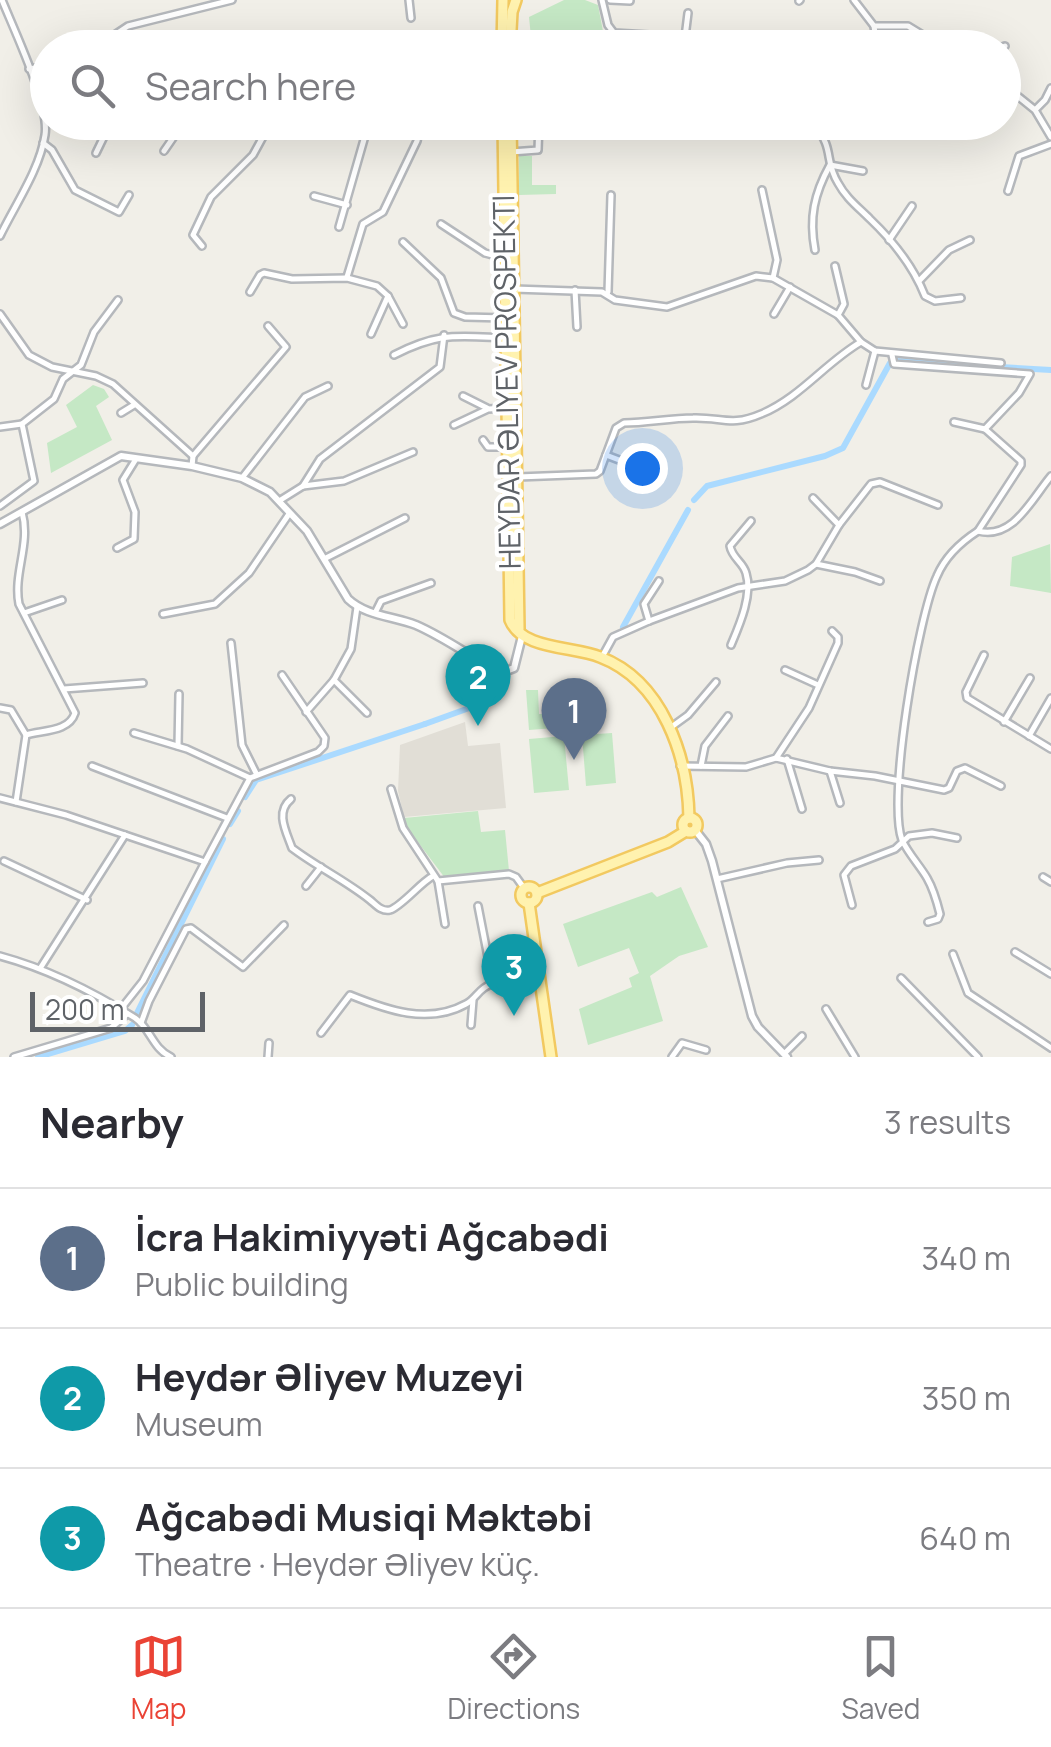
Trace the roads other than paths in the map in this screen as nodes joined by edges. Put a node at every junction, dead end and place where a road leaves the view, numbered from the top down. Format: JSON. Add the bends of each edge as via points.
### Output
{"nodes":[{"id":1,"x":2,"y":0,"type":"edge"},
{"id":2,"x":232,"y":0,"type":"edge"},
{"id":3,"x":409,"y":0,"type":"edge"},
{"id":4,"x":503,"y":0,"type":"edge"},
{"id":5,"x":516,"y":0,"type":"edge"},
{"id":6,"x":606,"y":0,"type":"edge"},
{"id":7,"x":854,"y":0,"type":"edge"},
{"id":8,"x":630,"y":1,"type":"edge"},
{"id":9,"x":688,"y":13,"type":"dead end"},
{"id":10,"x":410,"y":18,"type":"dead end"},
{"id":11,"x":874,"y":26,"type":"junction"},
{"id":12,"x":122,"y":30,"type":"edge"},
{"id":13,"x":502,"y":30,"type":"edge"},
{"id":14,"x":511,"y":30,"type":"edge"},
{"id":15,"x":612,"y":30,"type":"edge"},
{"id":16,"x":686,"y":30,"type":"edge"},
{"id":17,"x":874,"y":30,"type":"edge"},
{"id":18,"x":915,"y":30,"type":"edge"},
{"id":19,"x":29,"y":69,"type":"joint"},
{"id":20,"x":30,"y":72,"type":"edge"},
{"id":21,"x":1051,"y":88,"type":"edge"},
{"id":22,"x":1021,"y":99,"type":"edge"},
{"id":23,"x":1035,"y":110,"type":"junction"},
{"id":24,"x":44,"y":140,"type":"edge"},
{"id":25,"x":102,"y":140,"type":"edge"},
{"id":26,"x":172,"y":140,"type":"edge"},
{"id":27,"x":261,"y":140,"type":"edge"},
{"id":28,"x":365,"y":140,"type":"edge"},
{"id":29,"x":418,"y":140,"type":"edge"},
{"id":30,"x":503,"y":140,"type":"edge"},
{"id":31,"x":511,"y":140,"type":"edge"},
{"id":32,"x":538,"y":140,"type":"edge"},
{"id":33,"x":825,"y":140,"type":"edge"},
{"id":34,"x":1051,"y":141,"type":"edge"},
{"id":35,"x":44,"y":143,"type":"junction"},
{"id":36,"x":164,"y":151,"type":"dead end"},
{"id":37,"x":511,"y":152,"type":"junction"},
{"id":38,"x":96,"y":153,"type":"dead end"},
{"id":39,"x":830,"y":165,"type":"junction"},
{"id":40,"x":864,"y":171,"type":"dead end"},
{"id":41,"x":762,"y":190,"type":"dead end"},
{"id":42,"x":1008,"y":191,"type":"dead end"},
{"id":43,"x":129,"y":194,"type":"dead end"},
{"id":44,"x":611,"y":195,"type":"dead end"},
{"id":45,"x":314,"y":196,"type":"dead end"},
{"id":46,"x":348,"y":205,"type":"junction"},
{"id":47,"x":912,"y":206,"type":"dead end"},
{"id":48,"x":441,"y":224,"type":"dead end"},
{"id":49,"x":339,"y":227,"type":"dead end"},
{"id":50,"x":0,"y":236,"type":"edge"},
{"id":51,"x":889,"y":240,"type":"junction"},
{"id":52,"x":970,"y":240,"type":"dead end"},
{"id":53,"x":403,"y":242,"type":"dead end"},
{"id":54,"x":202,"y":246,"type":"dead end"},
{"id":55,"x":815,"y":250,"type":"dead end"},
{"id":56,"x":504,"y":258,"type":"junction"},
{"id":57,"x":835,"y":266,"type":"dead end"},
{"id":58,"x":347,"y":278,"type":"junction"},
{"id":59,"x":773,"y":278,"type":"junction"},
{"id":60,"x":919,"y":280,"type":"junction"},
{"id":61,"x":790,"y":288,"type":"junction"},
{"id":62,"x":512,"y":289,"type":"junction"},
{"id":63,"x":575,"y":290,"type":"junction"},
{"id":64,"x":250,"y":292,"type":"dead end"},
{"id":65,"x":608,"y":294,"type":"junction"},
{"id":66,"x":388,"y":296,"type":"junction"},
{"id":67,"x":960,"y":298,"type":"dead end"},
{"id":68,"x":118,"y":300,"type":"dead end"},
{"id":69,"x":0,"y":314,"type":"edge"},
{"id":70,"x":774,"y":314,"type":"dead end"},
{"id":71,"x":838,"y":315,"type":"junction"},
{"id":72,"x":505,"y":318,"type":"junction"},
{"id":73,"x":403,"y":324,"type":"dead end"},
{"id":74,"x":268,"y":326,"type":"dead end"},
{"id":75,"x":576,"y":327,"type":"dead end"},
{"id":76,"x":371,"y":334,"type":"dead end"},
{"id":77,"x":444,"y":335,"type":"junction"},
{"id":78,"x":505,"y":338,"type":"junction"},
{"id":79,"x":861,"y":342,"type":"junction"},
{"id":80,"x":875,"y":351,"type":"junction"},
{"id":81,"x":394,"y":355,"type":"dead end"},
{"id":82,"x":892,"y":355,"type":"junction"},
{"id":83,"x":1001,"y":363,"type":"dead end"},
{"id":84,"x":74,"y":372,"type":"junction"},
{"id":85,"x":866,"y":385,"type":"dead end"},
{"id":86,"x":328,"y":386,"type":"dead end"},
{"id":87,"x":463,"y":396,"type":"dead end"},
{"id":88,"x":134,"y":405,"type":"junction"},
{"id":89,"x":506,"y":408,"type":"junction"},
{"id":90,"x":488,"y":409,"type":"junction"},
{"id":91,"x":122,"y":413,"type":"dead end"},
{"id":92,"x":954,"y":422,"type":"dead end"},
{"id":93,"x":22,"y":424,"type":"junction"},
{"id":94,"x":454,"y":424,"type":"dead end"},
{"id":95,"x":0,"y":426,"type":"edge"},
{"id":96,"x":985,"y":429,"type":"junction"},
{"id":97,"x":483,"y":440,"type":"dead end"},
{"id":98,"x":506,"y":447,"type":"junction"},
{"id":99,"x":414,"y":452,"type":"dead end"},
{"id":100,"x":606,"y":455,"type":"junction"},
{"id":101,"x":138,"y":456,"type":"junction"},
{"id":102,"x":193,"y":456,"type":"junction"},
{"id":103,"x":627,"y":463,"type":"dead end"},
{"id":104,"x":192,"y":466,"type":"junction"},
{"id":105,"x":1051,"y":476,"type":"edge"},
{"id":106,"x":515,"y":477,"type":"junction"},
{"id":107,"x":242,"y":478,"type":"junction"},
{"id":108,"x":303,"y":486,"type":"junction"},
{"id":109,"x":812,"y":498,"type":"dead end"},
{"id":110,"x":279,"y":501,"type":"junction"},
{"id":111,"x":938,"y":505,"type":"dead end"},
{"id":112,"x":0,"y":506,"type":"edge"},
{"id":113,"x":22,"y":512,"type":"junction"},
{"id":114,"x":289,"y":514,"type":"junction"},
{"id":115,"x":405,"y":518,"type":"dead end"},
{"id":116,"x":751,"y":521,"type":"dead end"},
{"id":117,"x":0,"y":524,"type":"edge"},
{"id":118,"x":839,"y":524,"type":"junction"},
{"id":119,"x":978,"y":531,"type":"junction"},
{"id":120,"x":118,"y":548,"type":"dead end"},
{"id":121,"x":326,"y":558,"type":"junction"},
{"id":122,"x":816,"y":564,"type":"junction"},
{"id":123,"x":659,"y":582,"type":"dead end"},
{"id":124,"x":880,"y":582,"type":"dead end"},
{"id":125,"x":431,"y":583,"type":"dead end"},
{"id":126,"x":748,"y":586,"type":"junction"},
{"id":127,"x":62,"y":600,"type":"dead end"},
{"id":128,"x":357,"y":608,"type":"junction"},
{"id":129,"x":375,"y":612,"type":"junction"},
{"id":130,"x":24,"y":613,"type":"junction"},
{"id":131,"x":163,"y":614,"type":"dead end"},
{"id":132,"x":650,"y":621,"type":"junction"},
{"id":133,"x":832,"y":631,"type":"dead end"},
{"id":134,"x":522,"y":636,"type":"junction"},
{"id":135,"x":231,"y":642,"type":"dead end"},
{"id":136,"x":731,"y":645,"type":"dead end"},
{"id":137,"x":984,"y":655,"type":"dead end"},
{"id":138,"x":602,"y":657,"type":"junction"},
{"id":139,"x":785,"y":670,"type":"dead end"},
{"id":140,"x":282,"y":675,"type":"dead end"},
{"id":141,"x":1030,"y":678,"type":"dead end"},
{"id":142,"x":334,"y":680,"type":"junction"},
{"id":143,"x":716,"y":682,"type":"dead end"},
{"id":144,"x":143,"y":683,"type":"dead end"},
{"id":145,"x":818,"y":685,"type":"junction"},
{"id":146,"x":64,"y":690,"type":"junction"},
{"id":147,"x":179,"y":694,"type":"dead end"},
{"id":148,"x":1051,"y":698,"type":"edge"},
{"id":149,"x":0,"y":708,"type":"edge"},
{"id":150,"x":306,"y":712,"type":"junction"},
{"id":151,"x":368,"y":713,"type":"dead end"},
{"id":152,"x":728,"y":716,"type":"dead end"},
{"id":153,"x":1004,"y":722,"type":"junction"},
{"id":154,"x":670,"y":728,"type":"junction"},
{"id":155,"x":134,"y":733,"type":"dead end"},
{"id":156,"x":26,"y":735,"type":"junction"},
{"id":157,"x":1029,"y":736,"type":"junction"},
{"id":158,"x":178,"y":746,"type":"junction"},
{"id":159,"x":1051,"y":748,"type":"edge"},
{"id":160,"x":776,"y":758,"type":"junction"},
{"id":161,"x":787,"y":759,"type":"junction"},
{"id":162,"x":92,"y":766,"type":"dead end"},
{"id":163,"x":680,"y":766,"type":"junction"},
{"id":164,"x":701,"y":766,"type":"junction"},
{"id":165,"x":830,"y":771,"type":"junction"},
{"id":166,"x":253,"y":775,"type":"junction"},
{"id":167,"x":898,"y":780,"type":"junction"},
{"id":168,"x":1001,"y":786,"type":"dead end"},
{"id":169,"x":390,"y":789,"type":"dead end"},
{"id":170,"x":0,"y":798,"type":"edge"},
{"id":171,"x":291,"y":799,"type":"dead end"},
{"id":172,"x":16,"y":803,"type":"junction"},
{"id":173,"x":840,"y":803,"type":"dead end"},
{"id":174,"x":802,"y":809,"type":"dead end"},
{"id":175,"x":226,"y":818,"type":"junction"},
{"id":176,"x":690,"y":830,"type":"junction"},
{"id":177,"x":218,"y":833,"type":"junction"},
{"id":178,"x":125,"y":835,"type":"junction"},
{"id":179,"x":228,"y":838,"type":"dead end"},
{"id":180,"x":957,"y":838,"type":"dead end"},
{"id":181,"x":902,"y":840,"type":"junction"},
{"id":182,"x":819,"y":860,"type":"dead end"},
{"id":183,"x":4,"y":861,"type":"dead end"},
{"id":184,"x":205,"y":862,"type":"junction"},
{"id":185,"x":321,"y":868,"type":"junction"},
{"id":186,"x":1043,"y":877,"type":"dead end"},
{"id":187,"x":436,"y":878,"type":"junction"},
{"id":188,"x":716,"y":879,"type":"junction"},
{"id":189,"x":1051,"y":882,"type":"edge"},
{"id":190,"x":306,"y":886,"type":"dead end"},
{"id":191,"x":524,"y":888,"type":"junction"},
{"id":192,"x":537,"y":893,"type":"junction"},
{"id":193,"x":87,"y":900,"type":"junction"},
{"id":194,"x":529,"y":903,"type":"junction"},
{"id":195,"x":478,"y":906,"type":"dead end"},
{"id":196,"x":852,"y":906,"type":"dead end"},
{"id":197,"x":928,"y":922,"type":"dead end"},
{"id":198,"x":445,"y":924,"type":"dead end"},
{"id":199,"x":284,"y":925,"type":"dead end"},
{"id":200,"x":1016,"y":952,"type":"dead end"},
{"id":201,"x":953,"y":954,"type":"dead end"},
{"id":202,"x":0,"y":956,"type":"edge"},
{"id":203,"x":41,"y":967,"type":"junction"},
{"id":204,"x":540,"y":971,"type":"junction"},
{"id":205,"x":1051,"y":974,"type":"edge"},
{"id":206,"x":901,"y":978,"type":"dead end"},
{"id":207,"x":493,"y":983,"type":"junction"},
{"id":208,"x":473,"y":1000,"type":"junction"},
{"id":209,"x":826,"y":1008,"type":"dead end"},
{"id":210,"x":123,"y":1012,"type":"junction"},
{"id":211,"x":141,"y":1024,"type":"junction"},
{"id":212,"x":471,"y":1025,"type":"dead end"},
{"id":213,"x":320,"y":1034,"type":"dead end"},
{"id":214,"x":802,"y":1036,"type":"dead end"},
{"id":215,"x":269,"y":1043,"type":"dead end"},
{"id":216,"x":1051,"y":1048,"type":"edge"},
{"id":217,"x":706,"y":1050,"type":"dead end"},
{"id":218,"x":786,"y":1055,"type":"edge"},
{"id":219,"x":14,"y":1057,"type":"edge"},
{"id":220,"x":171,"y":1057,"type":"edge"},
{"id":221,"x":268,"y":1057,"type":"edge"},
{"id":222,"x":552,"y":1057,"type":"edge"},
{"id":223,"x":672,"y":1057,"type":"edge"},
{"id":224,"x":855,"y":1057,"type":"edge"},
{"id":225,"x":978,"y":1057,"type":"edge"}],
"edges":[{"from":1,"to":19,"type":"street"},
{"from":2,"to":12,"type":"street"},
{"from":3,"to":10,"type":"street"},
{"from":4,"to":13,"type":"main road"},
{"from":5,"to":14,"type":"main road"},
{"from":6,"to":8,"type":"street"},
{"from":6,"to":15,"type":"street"},
{"from":7,"to":11,"type":"street"},
{"from":9,"to":16,"type":"street"},
{"from":11,"to":17,"type":"street"},
{"from":11,"to":18,"type":"street"},
{"from":19,"to":20,"type":"street"},
{"from":21,"to":23,"type":"street"},
{"from":22,"to":23,"type":"street"},
{"from":23,"to":34,"type":"street"},
{"from":24,"to":35,"type":"street"},
{"from":25,"to":38,"type":"street"},
{"from":26,"to":36,"type":"street"},
{"from":27,"to":54,"type":"street","via":[[212,197],[193,235]]},
{"from":28,"to":46,"type":"street"},
{"from":29,"to":58,"type":"street","via":[[383,212],[363,224]]},
{"from":30,"to":56,"type":"main road","name":"HEYDAR ƏLIYEV PROSPEKTI"},
{"from":31,"to":37,"type":"main road"},
{"from":32,"to":37,"type":"street","via":[[538,150]]},
{"from":33,"to":39,"type":"street"},
{"from":34,"to":42,"type":"street","via":[[1019,156]]},
{"from":35,"to":43,"type":"street","via":[[80,195],[120,212]]},
{"from":35,"to":50,"type":"street"},
{"from":37,"to":62,"type":"main road"},
{"from":39,"to":40,"type":"street"},
{"from":39,"to":51,"type":"street","via":[[856,208]]},
{"from":39,"to":55,"type":"street","via":[[812,215]]},
{"from":41,"to":59,"type":"street","via":[[776,260]]},
{"from":44,"to":65,"type":"street"},
{"from":45,"to":46,"type":"street"},
{"from":46,"to":49,"type":"street"},
{"from":47,"to":51,"type":"street"},
{"from":48,"to":56,"type":"street","via":[[485,254]]},
{"from":51,"to":60,"type":"street"},
{"from":52,"to":60,"type":"street","via":[[949,250]]},
{"from":53,"to":72,"type":"street","via":[[441,278],[458,316]]},
{"from":56,"to":72,"type":"main road","name":"HEYDAR ƏLIYEV PROSPEKTI"},
{"from":57,"to":71,"type":"street","via":[[844,304]]},
{"from":58,"to":64,"type":"street","via":[[264,273]]},
{"from":58,"to":66,"type":"street"},
{"from":59,"to":61,"type":"street"},
{"from":59,"to":65,"type":"street","via":[[756,276],[667,307]]},
{"from":60,"to":67,"type":"street","via":[[929,300]]},
{"from":61,"to":70,"type":"street"},
{"from":61,"to":71,"type":"street"},
{"from":62,"to":63,"type":"street"},
{"from":62,"to":106,"type":"main road"},
{"from":63,"to":65,"type":"street"},
{"from":63,"to":75,"type":"street"},
{"from":66,"to":73,"type":"street"},
{"from":66,"to":76,"type":"street"},
{"from":68,"to":84,"type":"street"},
{"from":69,"to":84,"type":"street","via":[[29,355]]},
{"from":71,"to":79,"type":"street"},
{"from":72,"to":78,"type":"main road","name":"HEYDAR ƏLIYEV PROSPEKTI"},
{"from":74,"to":102,"type":"street","via":[[286,347]]},
{"from":77,"to":78,"type":"street"},
{"from":77,"to":81,"type":"street"},
{"from":77,"to":108,"type":"street","via":[[440,368],[320,459]]},
{"from":78,"to":89,"type":"main road","name":"HEYDAR ƏLIYEV PROSPEKTI"},
{"from":79,"to":80,"type":"street"},
{"from":79,"to":100,"type":"street","via":[[764,414],[736,422],[624,424]]},
{"from":80,"to":82,"type":"street"},
{"from":80,"to":85,"type":"street"},
{"from":82,"to":83,"type":"street"},
{"from":82,"to":96,"type":"street","via":[[894,364],[1028,372]]},
{"from":84,"to":88,"type":"street","via":[[106,379]]},
{"from":84,"to":93,"type":"street"},
{"from":86,"to":107,"type":"street","via":[[305,397]]},
{"from":87,"to":90,"type":"street"},
{"from":88,"to":91,"type":"street"},
{"from":88,"to":102,"type":"street"},
{"from":89,"to":90,"type":"street"},
{"from":89,"to":98,"type":"main road","name":"HEYDAR ƏLIYEV PROSPEKTI"},
{"from":90,"to":94,"type":"street"},
{"from":92,"to":96,"type":"street"},
{"from":93,"to":95,"type":"street"},
{"from":93,"to":112,"type":"street","via":[[34,481]]},
{"from":96,"to":119,"type":"street","via":[[1021,465]]},
{"from":97,"to":98,"type":"street","via":[[488,447]]},
{"from":98,"to":134,"type":"main road","name":"HEYDAR ƏLIYEV PROSPEKTI","via":[[508,612]]},
{"from":99,"to":108,"type":"street","via":[[344,481]]},
{"from":100,"to":103,"type":"street"},
{"from":100,"to":106,"type":"street","via":[[596,474]]},
{"from":101,"to":104,"type":"street"},
{"from":101,"to":113,"type":"street","via":[[121,456]]},
{"from":101,"to":120,"type":"street","via":[[123,480],[136,512],[134,540]]},
{"from":102,"to":104,"type":"street"},
{"from":104,"to":107,"type":"street"},
{"from":105,"to":119,"type":"street","via":[[1010,527],[996,534]]},
{"from":106,"to":134,"type":"main road","via":[[516,618]]},
{"from":107,"to":110,"type":"street"},
{"from":108,"to":110,"type":"street"},
{"from":109,"to":118,"type":"street"},
{"from":110,"to":114,"type":"street"},
{"from":111,"to":118,"type":"street","via":[[880,482],[871,484]]},
{"from":113,"to":117,"type":"street"},
{"from":113,"to":130,"type":"street","via":[[26,543],[17,594]]},
{"from":114,"to":121,"type":"street"},
{"from":114,"to":131,"type":"street","via":[[249,573],[215,604]]},
{"from":115,"to":121,"type":"street"},
{"from":116,"to":126,"type":"street","via":[[730,551],[745,569]]},
{"from":118,"to":122,"type":"street"},
{"from":119,"to":167,"type":"street","via":[[934,580]]},
{"from":121,"to":128,"type":"street"},
{"from":122,"to":124,"type":"street"},
{"from":122,"to":126,"type":"street","via":[[786,581]]},
{"from":123,"to":132,"type":"street","via":[[644,604]]},
{"from":125,"to":129,"type":"street","via":[[382,600]]},
{"from":126,"to":132,"type":"street"},
{"from":126,"to":136,"type":"street"},
{"from":127,"to":130,"type":"street"},
{"from":128,"to":129,"type":"street"},
{"from":128,"to":142,"type":"street","via":[[351,649]]},
{"from":129,"to":134,"type":"street","via":[[415,625],[501,673],[514,668]]},
{"from":130,"to":146,"type":"street"},
{"from":132,"to":138,"type":"street","via":[[614,637]]},
{"from":133,"to":145,"type":"street","via":[[838,644]]},
{"from":134,"to":138,"type":"main road"},
{"from":135,"to":166,"type":"street","via":[[242,745]]},
{"from":137,"to":153,"type":"street","via":[[967,698]]},
{"from":138,"to":154,"type":"main road","via":[[645,691]]},
{"from":139,"to":145,"type":"street"},
{"from":140,"to":150,"type":"street"},
{"from":141,"to":153,"type":"street"},
{"from":142,"to":150,"type":"street"},
{"from":142,"to":151,"type":"street"},
{"from":143,"to":154,"type":"street"},
{"from":144,"to":146,"type":"street"},
{"from":145,"to":160,"type":"street"},
{"from":146,"to":156,"type":"street","via":[[75,713],[70,724]]},
{"from":147,"to":158,"type":"street"},
{"from":148,"to":157,"type":"street"},
{"from":149,"to":156,"type":"street","via":[[12,710]]},
{"from":150,"to":166,"type":"street","via":[[324,746]]},
{"from":152,"to":164,"type":"street","via":[[704,746]]},
{"from":153,"to":157,"type":"street"},
{"from":154,"to":163,"type":"main road"},
{"from":155,"to":158,"type":"street"},
{"from":156,"to":172,"type":"street"},
{"from":157,"to":159,"type":"street"},
{"from":158,"to":166,"type":"street"},
{"from":160,"to":161,"type":"street"},
{"from":160,"to":164,"type":"street","via":[[746,767]]},
{"from":161,"to":165,"type":"street"},
{"from":161,"to":174,"type":"street"},
{"from":162,"to":175,"type":"street"},
{"from":163,"to":164,"type":"street"},
{"from":163,"to":176,"type":"main road","via":[[689,818],[696,824]]},
{"from":165,"to":167,"type":"street"},
{"from":165,"to":173,"type":"street"},
{"from":166,"to":175,"type":"street"},
{"from":167,"to":168,"type":"street","via":[[944,790],[965,768]]},
{"from":167,"to":181,"type":"street"},
{"from":169,"to":187,"type":"street","via":[[403,828]]},
{"from":170,"to":172,"type":"street"},
{"from":171,"to":185,"type":"street","via":[[282,812],[292,848]]},
{"from":172,"to":178,"type":"street"},
{"from":175,"to":177,"type":"street"},
{"from":176,"to":188,"type":"street","via":[[706,844]]},
{"from":176,"to":192,"type":"main road"},
{"from":177,"to":179,"type":"street"},
{"from":177,"to":184,"type":"street"},
{"from":178,"to":184,"type":"street"},
{"from":178,"to":193,"type":"street"},
{"from":180,"to":181,"type":"street","via":[[932,833]]},
{"from":181,"to":196,"type":"street","via":[[896,849],[845,870]]},
{"from":181,"to":197,"type":"street","via":[[934,892],[940,914]]},
{"from":182,"to":188,"type":"street"},
{"from":183,"to":193,"type":"street"},
{"from":184,"to":210,"type":"street"},
{"from":185,"to":187,"type":"street","via":[[387,911]]},
{"from":185,"to":190,"type":"street"},
{"from":186,"to":189,"type":"street"},
{"from":187,"to":191,"type":"street","via":[[509,874]]},
{"from":187,"to":198,"type":"street"},
{"from":188,"to":218,"type":"street","via":[[752,1016]]},
{"from":191,"to":192,"type":"main road"},
{"from":191,"to":194,"type":"main road","via":[[521,898]]},
{"from":192,"to":194,"type":"main road"},
{"from":193,"to":203,"type":"street"},
{"from":194,"to":204,"type":"main road"},
{"from":195,"to":207,"type":"street"},
{"from":199,"to":211,"type":"street","via":[[244,967],[186,929]]},
{"from":200,"to":205,"type":"street"},
{"from":201,"to":216,"type":"street","via":[[968,993]]},
{"from":202,"to":203,"type":"street"},
{"from":203,"to":210,"type":"street"},
{"from":204,"to":207,"type":"street"},
{"from":204,"to":222,"type":"main road"},
{"from":206,"to":225,"type":"street"},
{"from":207,"to":208,"type":"street"},
{"from":208,"to":212,"type":"street"},
{"from":208,"to":213,"type":"street","via":[[410,1015],[350,995]]},
{"from":209,"to":224,"type":"street"},
{"from":210,"to":211,"type":"street"},
{"from":210,"to":219,"type":"street","via":[[111,1028]]},
{"from":211,"to":220,"type":"street"},
{"from":214,"to":218,"type":"street"},
{"from":215,"to":221,"type":"street"},
{"from":217,"to":223,"type":"street","via":[[682,1044]]}]}
